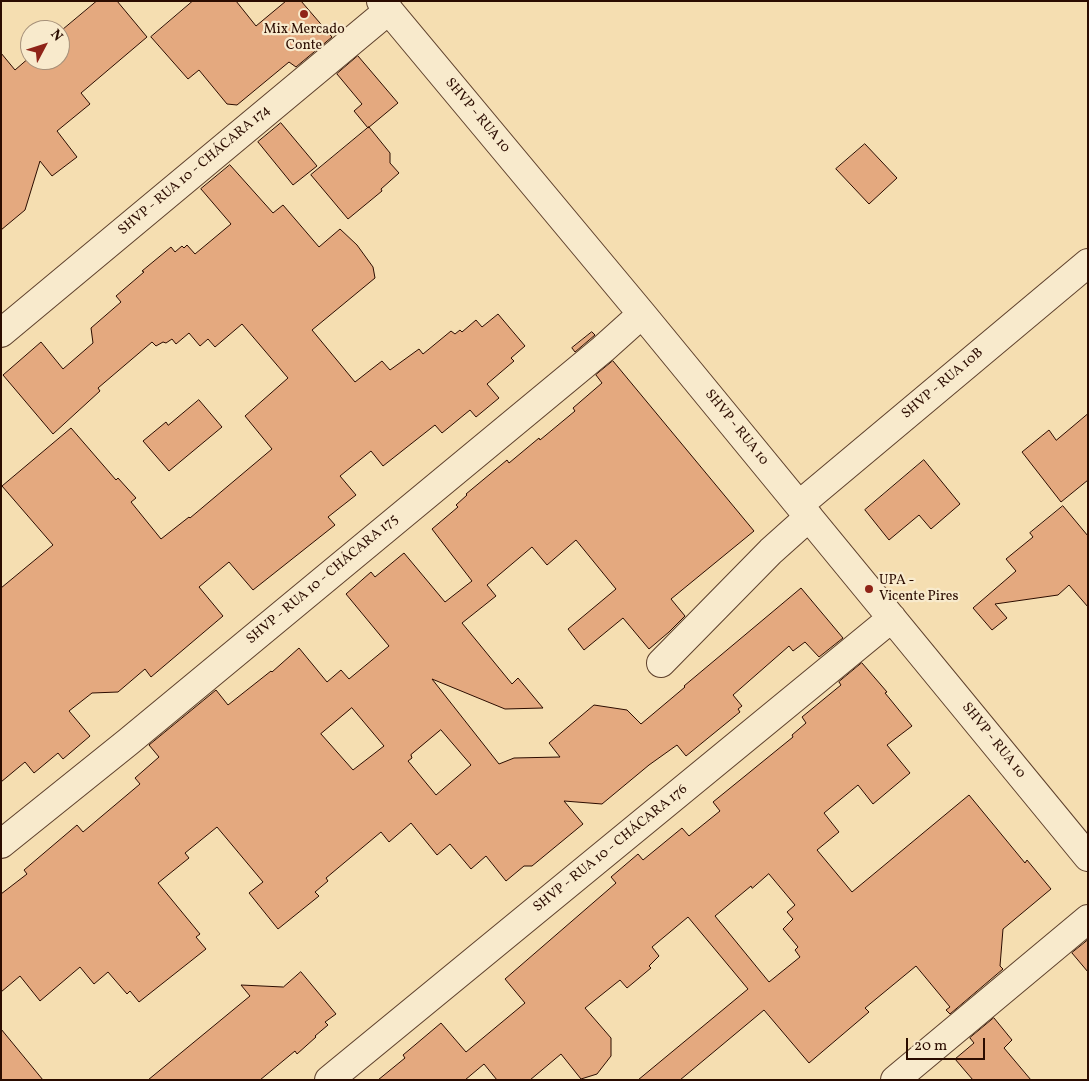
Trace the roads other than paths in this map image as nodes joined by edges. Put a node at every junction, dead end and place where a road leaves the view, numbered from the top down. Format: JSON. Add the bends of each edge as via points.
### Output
{"nodes":[{"id":1,"x":385,"y":6,"type":"edge"},
{"id":2,"x":1087,"y":266,"type":"edge"},
{"id":3,"x":642,"y":314,"type":"junction"},
{"id":4,"x":1,"y":333,"type":"edge"},
{"id":5,"x":804,"y":511,"type":"junction"},
{"id":6,"x":892,"y":618,"type":"junction"},
{"id":7,"x":661,"y":663,"type":"dead end"},
{"id":8,"x":1,"y":844,"type":"edge"},
{"id":9,"x":1088,"y":857,"type":"edge"},
{"id":10,"x":1088,"y":919,"type":"edge"},
{"id":11,"x":329,"y":1080,"type":"edge"},
{"id":12,"x":895,"y":1080,"type":"edge"}],
"edges":[{"from":1,"to":3,"type":"street","name":"SHVP - RUA 10"},
{"from":1,"to":4,"type":"street","name":"SHVP - RUA 10 - CHÁCARA 174"},
{"from":2,"to":5,"type":"street","name":"SHVP - RUA 10B"},
{"from":3,"to":5,"type":"street","name":"SHVP - RUA 10"},
{"from":3,"to":8,"type":"street","name":"SHVP - RUA 10 - CHÁCARA 175"},
{"from":5,"to":6,"type":"street","name":"SHVP - RUA 10"},
{"from":5,"to":7,"type":"street","name":"SHVP - RUA 10B","via":[[771,551]]},
{"from":6,"to":9,"type":"street","name":"SHVP - RUA 10"},
{"from":6,"to":11,"type":"street","name":"SHVP - RUA 10 - CHÁCARA 176"},
{"from":10,"to":12,"type":"street"}]}
